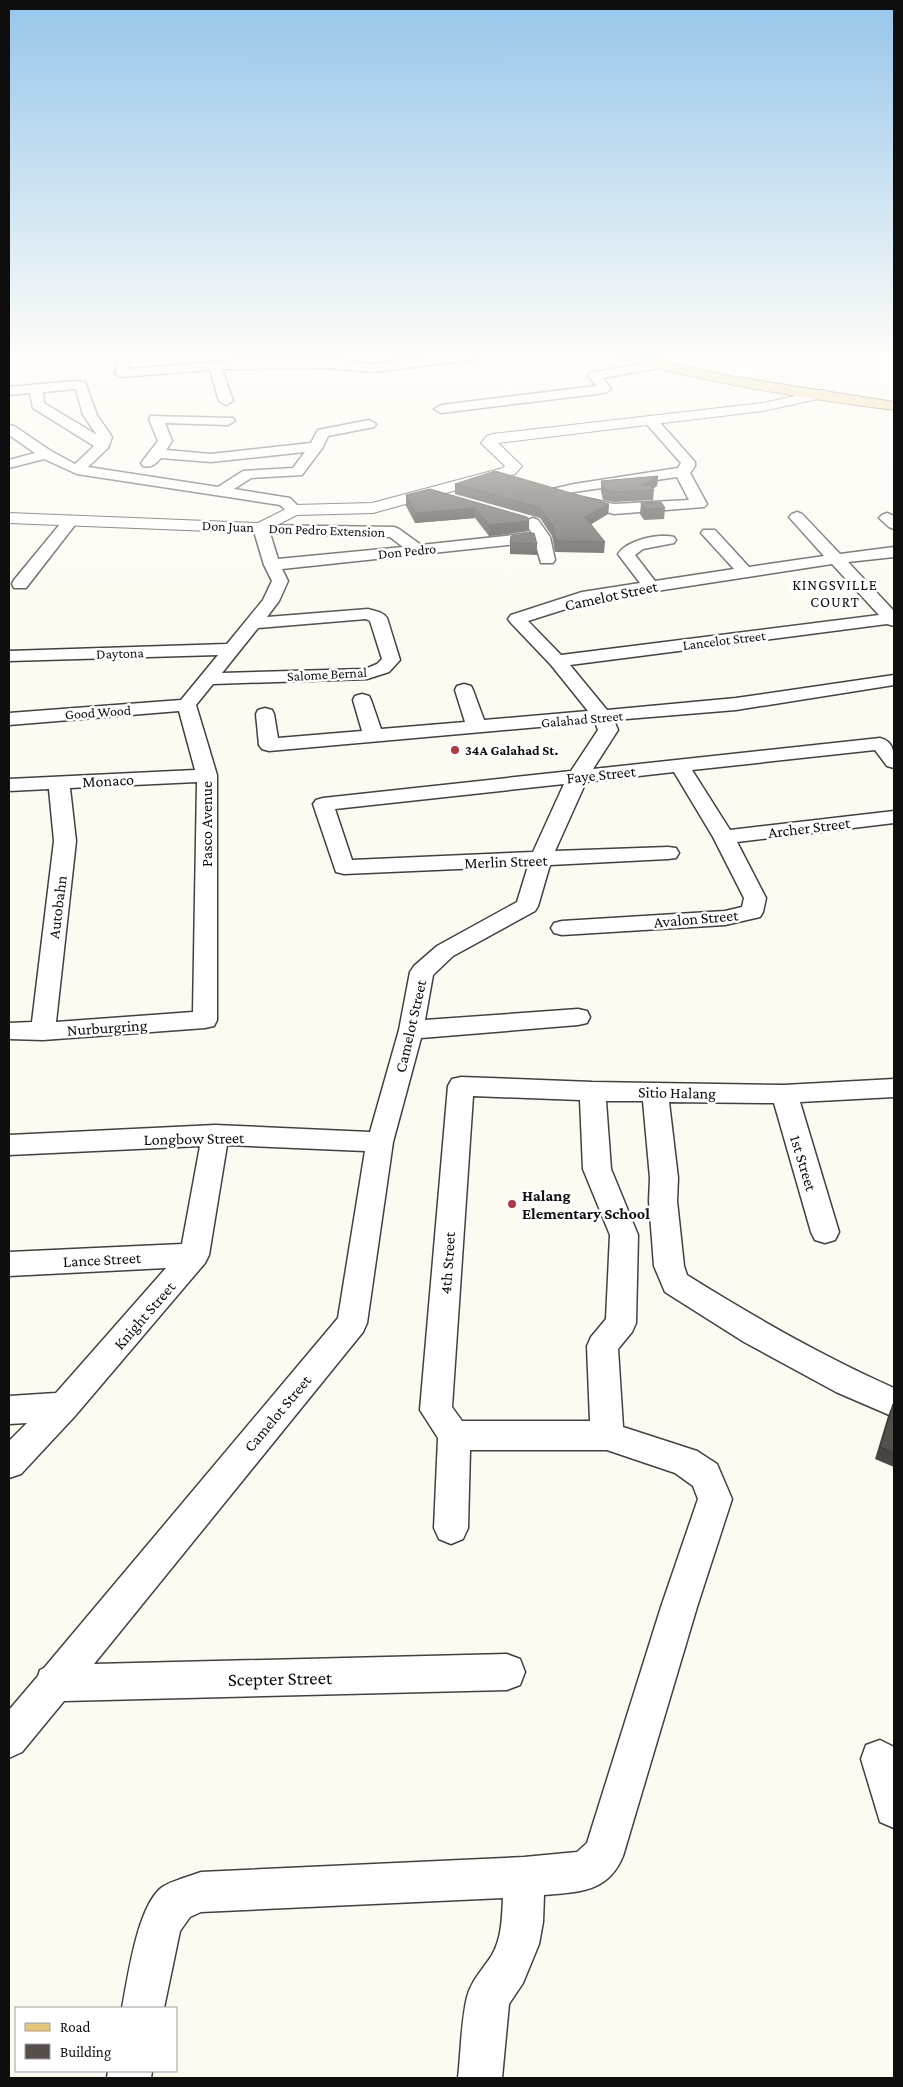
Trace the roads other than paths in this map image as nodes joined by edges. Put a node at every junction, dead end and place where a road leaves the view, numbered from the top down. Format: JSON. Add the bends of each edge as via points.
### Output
{"nodes":[{"id":1,"x":95,"y":452,"type":"edge"},
{"id":2,"x":265,"y":452,"type":"edge"},
{"id":3,"x":312,"y":452,"type":"edge"},
{"id":4,"x":499,"y":452,"type":"edge"},
{"id":5,"x":679,"y":452,"type":"edge"},
{"id":6,"x":46,"y":454,"type":"joint"},
{"id":7,"x":157,"y":454,"type":"joint"},
{"id":8,"x":9,"y":464,"type":"edge"},
{"id":9,"x":77,"y":470,"type":"junction"},
{"id":10,"x":682,"y":472,"type":"junction"},
{"id":11,"x":133,"y":477,"type":"junction"},
{"id":12,"x":221,"y":491,"type":"junction"},
{"id":13,"x":427,"y":492,"type":"junction"},
{"id":14,"x":454,"y":500,"type":"edge"},
{"id":15,"x":294,"y":510,"type":"junction"},
{"id":16,"x":798,"y":517,"type":"dead end"},
{"id":17,"x":9,"y":518,"type":"edge"},
{"id":18,"x":516,"y":518,"type":"edge"},
{"id":19,"x":70,"y":520,"type":"junction"},
{"id":20,"x":261,"y":528,"type":"junction"},
{"id":21,"x":709,"y":533,"type":"dead end"},
{"id":22,"x":542,"y":537,"type":"junction"},
{"id":23,"x":668,"y":540,"type":"dead end"},
{"id":24,"x":418,"y":550,"type":"junction"},
{"id":25,"x":894,"y":552,"type":"edge"},
{"id":26,"x":836,"y":559,"type":"junction"},
{"id":27,"x":547,"y":560,"type":"dead end"},
{"id":28,"x":272,"y":565,"type":"junction"},
{"id":29,"x":745,"y":572,"type":"junction"},
{"id":30,"x":20,"y":584,"type":"dead end"},
{"id":31,"x":650,"y":586,"type":"junction"},
{"id":32,"x":893,"y":620,"type":"edge"},
{"id":33,"x":253,"y":623,"type":"junction"},
{"id":34,"x":231,"y":649,"type":"junction"},
{"id":35,"x":9,"y":656,"type":"edge"},
{"id":36,"x":556,"y":661,"type":"junction"},
{"id":37,"x":210,"y":679,"type":"junction"},
{"id":38,"x":894,"y":680,"type":"edge"},
{"id":39,"x":464,"y":690,"type":"dead end"},
{"id":40,"x":362,"y":700,"type":"dead end"},
{"id":41,"x":187,"y":705,"type":"junction"},
{"id":42,"x":265,"y":714,"type":"dead end"},
{"id":43,"x":603,"y":717,"type":"junction"},
{"id":44,"x":9,"y":719,"type":"edge"},
{"id":45,"x":476,"y":728,"type":"junction"},
{"id":46,"x":374,"y":736,"type":"junction"},
{"id":47,"x":894,"y":762,"type":"edge"},
{"id":48,"x":679,"y":765,"type":"junction"},
{"id":49,"x":206,"y":775,"type":"junction"},
{"id":50,"x":578,"y":776,"type":"junction"},
{"id":51,"x":59,"y":783,"type":"junction"},
{"id":52,"x":9,"y":785,"type":"edge"},
{"id":53,"x":894,"y":817,"type":"edge"},
{"id":54,"x":724,"y":837,"type":"junction"},
{"id":55,"x":668,"y":853,"type":"dead end"},
{"id":56,"x":541,"y":859,"type":"junction"},
{"id":57,"x":344,"y":867,"type":"joint"},
{"id":58,"x":562,"y":928,"type":"dead end"},
{"id":59,"x":578,"y":1016,"type":"dead end"},
{"id":60,"x":205,"y":1020,"type":"joint"},
{"id":61,"x":411,"y":1030,"type":"junction"},
{"id":62,"x":9,"y":1031,"type":"edge"},
{"id":63,"x":42,"y":1032,"type":"junction"},
{"id":64,"x":460,"y":1086,"type":"joint"},
{"id":65,"x":894,"y":1088,"type":"edge"},
{"id":66,"x":592,"y":1092,"type":"junction"},
{"id":67,"x":655,"y":1092,"type":"junction"},
{"id":68,"x":784,"y":1094,"type":"junction"},
{"id":69,"x":216,"y":1135,"type":"junction"},
{"id":70,"x":380,"y":1142,"type":"junction"},
{"id":71,"x":9,"y":1145,"type":"edge"},
{"id":72,"x":825,"y":1232,"type":"dead end"},
{"id":73,"x":195,"y":1255,"type":"junction"},
{"id":74,"x":9,"y":1264,"type":"edge"},
{"id":75,"x":894,"y":1403,"type":"edge"},
{"id":76,"x":64,"y":1406,"type":"junction"},
{"id":77,"x":9,"y":1410,"type":"edge"},
{"id":78,"x":454,"y":1435,"type":"junction"},
{"id":79,"x":607,"y":1436,"type":"junction"},
{"id":80,"x":9,"y":1463,"type":"edge"},
{"id":81,"x":450,"y":1528,"type":"dead end"},
{"id":82,"x":507,"y":1672,"type":"dead end"},
{"id":83,"x":53,"y":1683,"type":"junction"},
{"id":84,"x":9,"y":1738,"type":"edge"},
{"id":85,"x":880,"y":1759,"type":"dead end"},
{"id":86,"x":894,"y":1808,"type":"edge"},
{"id":87,"x":524,"y":1877,"type":"junction"},
{"id":88,"x":143,"y":2007,"type":"edge"},
{"id":89,"x":480,"y":2078,"type":"edge"}],
"edges":[{"from":1,"to":9,"type":"street"},
{"from":2,"to":7,"type":"street","via":[[211,458]]},
{"from":3,"to":12,"type":"street","via":[[297,472],[248,474]]},
{"from":4,"to":13,"type":"street","name":"Don Juan","via":[[514,466],[509,471]]},
{"from":5,"to":10,"type":"street","via":[[688,462]]},
{"from":6,"to":8,"type":"street"},
{"from":6,"to":9,"type":"street"},
{"from":7,"to":11,"type":"street"},
{"from":9,"to":11,"type":"street"},
{"from":10,"to":10,"type":"street","via":[[699,504],[614,509],[553,493]]},
{"from":11,"to":12,"type":"street"},
{"from":12,"to":15,"type":"street","via":[[284,501]]},
{"from":13,"to":14,"type":"street"},
{"from":13,"to":15,"type":"street","name":"Don Juan","via":[[373,508]]},
{"from":15,"to":20,"type":"street","name":"Don Juan"},
{"from":16,"to":26,"type":"street"},
{"from":17,"to":19,"type":"street","name":"Don Juan"},
{"from":18,"to":22,"type":"street","via":[[534,523]]},
{"from":19,"to":20,"type":"street","name":"Don Juan"},
{"from":19,"to":30,"type":"street"},
{"from":20,"to":24,"type":"street","name":"Don Pedro Extension","via":[[394,532]]},
{"from":20,"to":28,"type":"street"},
{"from":21,"to":29,"type":"street"},
{"from":22,"to":24,"type":"street","name":"Don Pedro"},
{"from":22,"to":27,"type":"street"},
{"from":23,"to":31,"type":"street","via":[[638,545],[626,554]]},
{"from":24,"to":28,"type":"street","name":"Don Pedro"},
{"from":25,"to":26,"type":"street","name":"Camelot Street"},
{"from":26,"to":29,"type":"street","name":"Camelot Street"},
{"from":26,"to":32,"type":"street"},
{"from":28,"to":33,"type":"street","via":[[280,580],[271,601]]},
{"from":29,"to":31,"type":"street","name":"Camelot Street"},
{"from":31,"to":36,"type":"street","name":"Camelot Street","via":[[588,596],[517,620]]},
{"from":32,"to":36,"type":"street","name":"Lancelot Street"},
{"from":33,"to":34,"type":"street"},
{"from":33,"to":37,"type":"street","name":"Salome Bernal","via":[[368,614],[378,618],[391,660],[383,668],[368,674]]},
{"from":34,"to":35,"type":"street","name":"Daytona"},
{"from":34,"to":37,"type":"street"},
{"from":36,"to":43,"type":"street","name":"Camelot Street"},
{"from":37,"to":41,"type":"street"},
{"from":38,"to":43,"type":"street","name":"Galahad Street","via":[[736,704]]},
{"from":39,"to":45,"type":"street"},
{"from":40,"to":46,"type":"street"},
{"from":41,"to":44,"type":"street","name":"Good Wood"},
{"from":41,"to":49,"type":"street","name":"Pasco Avenue"},
{"from":42,"to":46,"type":"street","name":"Galahad Street","via":[[269,745]]},
{"from":43,"to":45,"type":"street","name":"Galahad Street"},
{"from":43,"to":50,"type":"street","name":"Camelot Street","via":[[608,730]]},
{"from":45,"to":46,"type":"street","name":"Galahad Street"},
{"from":47,"to":48,"type":"street","name":"Faye Street","via":[[880,744]]},
{"from":48,"to":50,"type":"street","name":"Faye Street"},
{"from":48,"to":54,"type":"street","name":"Avalon Street"},
{"from":49,"to":51,"type":"street","name":"Monaco"},
{"from":49,"to":60,"type":"street","name":"Pasco Avenue"},
{"from":50,"to":56,"type":"street","name":"Camelot Street"},
{"from":50,"to":57,"type":"street","name":"Faye Street","via":[[323,804]]},
{"from":51,"to":52,"type":"street","name":"Monaco"},
{"from":51,"to":63,"type":"street","name":"Autobahn","via":[[65,841]]},
{"from":53,"to":54,"type":"street","name":"Archer Street"},
{"from":54,"to":58,"type":"street","name":"Avalon Street","via":[[755,898],[752,912],[725,918]]},
{"from":55,"to":56,"type":"street","name":"Merlin Street"},
{"from":56,"to":57,"type":"street","name":"Merlin Street"},
{"from":56,"to":61,"type":"street","name":"Camelot Street","via":[[527,906],[445,951],[422,972]]},
{"from":59,"to":61,"type":"street"},
{"from":60,"to":63,"type":"street","name":"Nurburgring"},
{"from":61,"to":70,"type":"street","name":"Camelot Street"},
{"from":62,"to":63,"type":"street","name":"Nurburgring"},
{"from":64,"to":66,"type":"street","name":"Sitio Halang"},
{"from":64,"to":78,"type":"street","name":"4th Street","via":[[436,1410]]},
{"from":65,"to":68,"type":"street","name":"Sitio Halang"},
{"from":66,"to":67,"type":"street","name":"Sitio Halang"},
{"from":66,"to":79,"type":"street","via":[[597,1169],[624,1236],[621,1324],[602,1346]]},
{"from":67,"to":68,"type":"street","name":"Sitio Halang"},
{"from":67,"to":75,"type":"street","via":[[664,1171],[663,1201],[669,1266],[675,1284],[846,1382]]},
{"from":68,"to":72,"type":"street","name":"1st Street"},
{"from":69,"to":70,"type":"street","name":"Longbow Street"},
{"from":69,"to":71,"type":"street","name":"Longbow Street"},
{"from":69,"to":73,"type":"street"},
{"from":70,"to":83,"type":"street","name":"Camelot Street","via":[[352,1324]]},
{"from":73,"to":74,"type":"street","name":"Lance Street"},
{"from":73,"to":76,"type":"street","name":"Knight Street"},
{"from":76,"to":77,"type":"street"},
{"from":76,"to":80,"type":"street","name":"Knight Street"},
{"from":78,"to":79,"type":"street"},
{"from":78,"to":81,"type":"street"},
{"from":79,"to":87,"type":"street","via":[[686,1462],[705,1475],[715,1500],[603,1856],[585,1871]]},
{"from":82,"to":83,"type":"street","name":"Scepter Street"},
{"from":83,"to":84,"type":"street","name":"Camelot Street"},
{"from":85,"to":86,"type":"street"},
{"from":87,"to":88,"type":"street","via":[[201,1892],[176,1902],[160,1923]]},
{"from":87,"to":89,"type":"street","via":[[518,1944],[508,1968],[488,1997]]}]}
